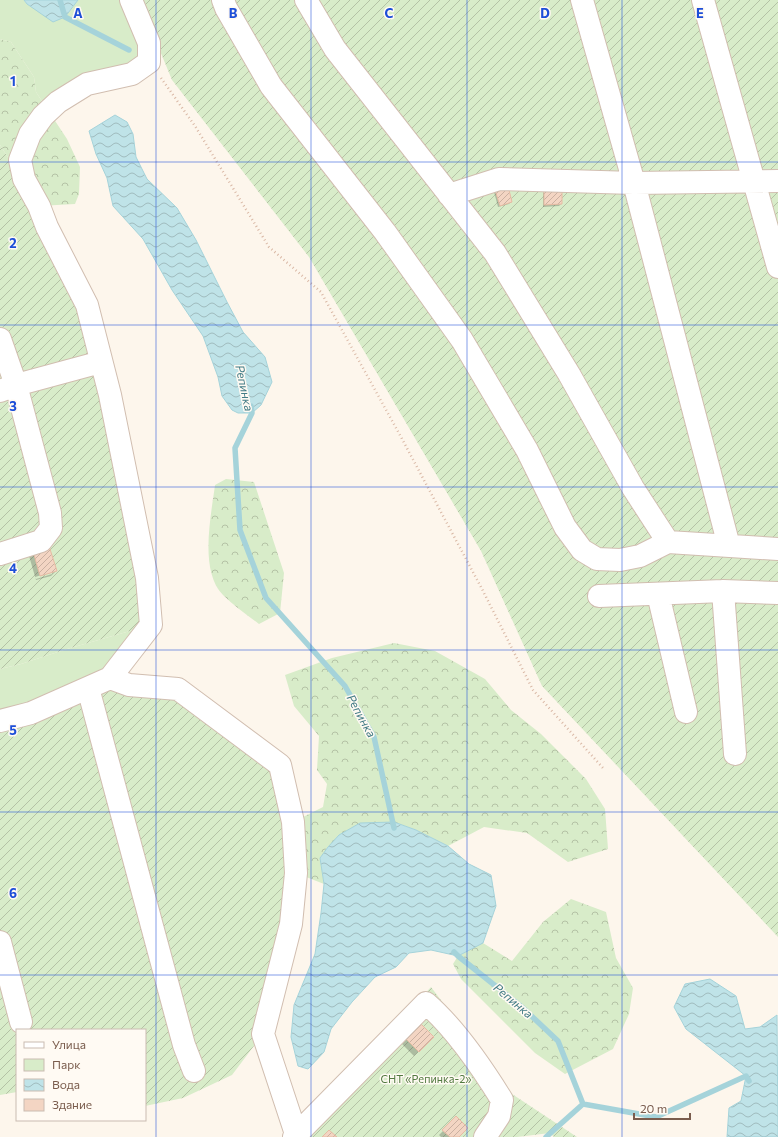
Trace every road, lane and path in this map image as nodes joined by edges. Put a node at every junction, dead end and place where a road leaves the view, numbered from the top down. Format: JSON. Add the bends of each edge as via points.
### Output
{"nodes":[{"id":1,"x":131,"y":0,"type":"edge"},
{"id":2,"x":223,"y":0,"type":"edge"},
{"id":3,"x":306,"y":0,"type":"edge"},
{"id":4,"x":582,"y":0,"type":"edge"},
{"id":5,"x":702,"y":0,"type":"edge"},
{"id":6,"x":149,"y":62,"type":"junction"},
{"id":7,"x":754,"y":181,"type":"junction"},
{"id":8,"x":778,"y":181,"type":"edge"},
{"id":9,"x":634,"y":183,"type":"junction"},
{"id":10,"x":449,"y":195,"type":"junction"},
{"id":11,"x":778,"y":267,"type":"edge"},
{"id":12,"x":0,"y":339,"type":"edge"},
{"id":13,"x":101,"y":362,"type":"junction"},
{"id":14,"x":8,"y":388,"type":"edge"},
{"id":15,"x":668,"y":542,"type":"junction"},
{"id":16,"x":729,"y":546,"type":"junction"},
{"id":17,"x":778,"y":549,"type":"edge"},
{"id":18,"x":0,"y":554,"type":"edge"},
{"id":19,"x":723,"y":591,"type":"junction"},
{"id":20,"x":778,"y":593,"type":"edge"},
{"id":21,"x":658,"y":594,"type":"junction"},
{"id":22,"x":599,"y":596,"type":"dead end"},
{"id":23,"x":110,"y":678,"type":"junction"},
{"id":24,"x":88,"y":688,"type":"junction"},
{"id":25,"x":686,"y":712,"type":"dead end"},
{"id":26,"x":0,"y":721,"type":"edge"},
{"id":27,"x":734,"y":754,"type":"dead end"},
{"id":28,"x":603,"y":768,"type":"dead end"},
{"id":29,"x":0,"y":942,"type":"edge"},
{"id":30,"x":21,"y":1022,"type":"dead end"},
{"id":31,"x":194,"y":1071,"type":"dead end"},
{"id":32,"x":295,"y":1135,"type":"edge"},
{"id":33,"x":486,"y":1137,"type":"edge"}],
"edges":[{"from":1,"to":6,"type":"street","via":[[149,43]]},
{"from":2,"to":15,"type":"street","via":[[271,86],[385,232],[462,340],[527,450],[565,527],[582,550],[597,559],[620,560],[640,556]]},
{"from":3,"to":10,"type":"street","via":[[335,49]]},
{"from":4,"to":9,"type":"street"},
{"from":5,"to":7,"type":"street"},
{"from":6,"to":13,"type":"street","via":[[132,74],[87,84],[58,102],[43,116],[30,134],[20,160],[24,179],[87,305]]},
{"from":6,"to":28,"type":"path","via":[[195,126],[269,247],[321,292],[482,589],[533,690]]},
{"from":7,"to":8,"type":"street"},
{"from":7,"to":9,"type":"street"},
{"from":7,"to":11,"type":"street"},
{"from":9,"to":10,"type":"street","via":[[499,180]]},
{"from":9,"to":16,"type":"street"},
{"from":10,"to":15,"type":"street","via":[[494,253]]},
{"from":12,"to":14,"type":"street"},
{"from":13,"to":14,"type":"street"},
{"from":13,"to":23,"type":"street","via":[[147,578],[151,625]]},
{"from":14,"to":18,"type":"street","via":[[50,513],[51,528],[41,541]]},
{"from":15,"to":16,"type":"street"},
{"from":16,"to":17,"type":"street"},
{"from":19,"to":20,"type":"street"},
{"from":19,"to":21,"type":"street"},
{"from":19,"to":27,"type":"street"},
{"from":21,"to":22,"type":"street"},
{"from":21,"to":25,"type":"street"},
{"from":23,"to":24,"type":"street"},
{"from":23,"to":32,"type":"street","via":[[129,686],[178,689],[280,766],[293,822],[296,873],[291,924],[263,1034]]},
{"from":24,"to":26,"type":"street","via":[[31,713]]},
{"from":24,"to":31,"type":"street","via":[[182,1038]]},
{"from":29,"to":30,"type":"street"},
{"from":32,"to":33,"type":"street","via":[[426,1003],[449,1027],[502,1100],[499,1116]]}]}
